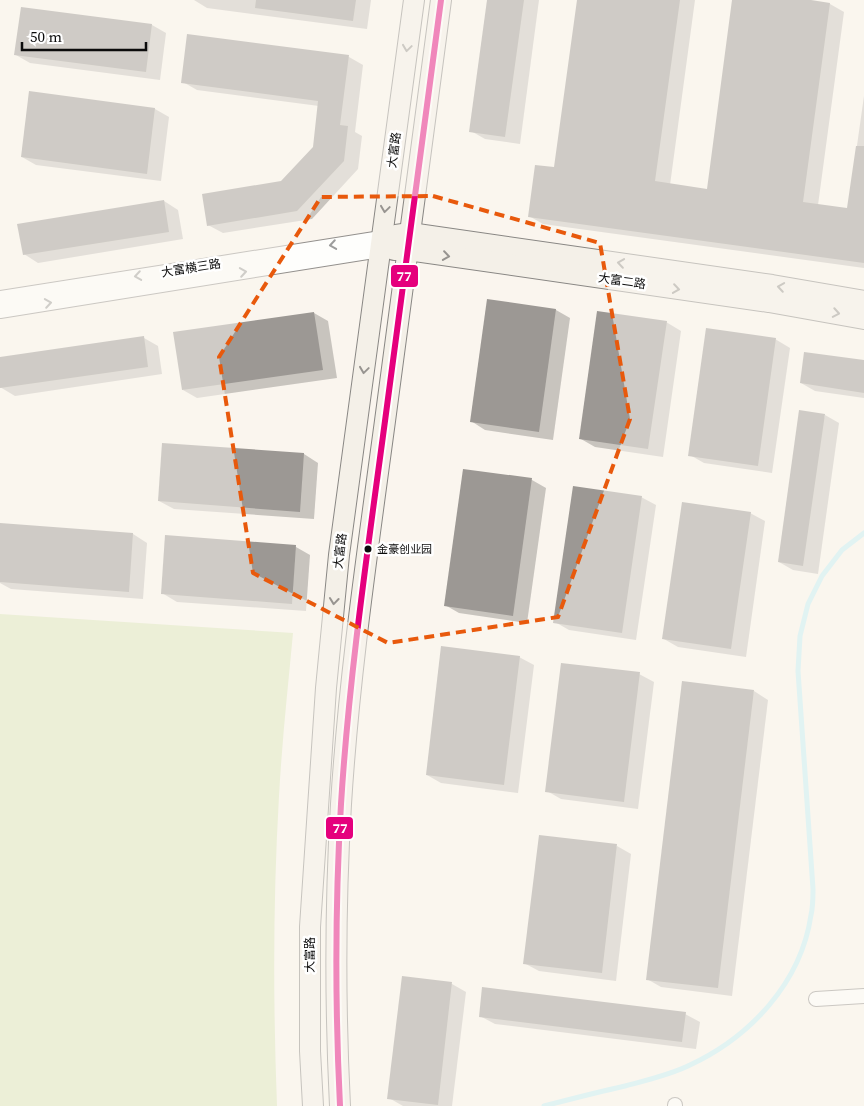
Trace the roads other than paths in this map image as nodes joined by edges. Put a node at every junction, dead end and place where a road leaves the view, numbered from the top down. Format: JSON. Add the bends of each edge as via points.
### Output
{"nodes":[{"id":1,"x":414,"y":0,"type":"edge"},
{"id":2,"x":441,"y":0,"type":"edge"},
{"id":3,"x":409,"y":241,"type":"junction"},
{"id":4,"x":381,"y":244,"type":"junction"},
{"id":5,"x":0,"y":298,"type":"edge"},
{"id":6,"x":864,"y":301,"type":"edge"},
{"id":7,"x":0,"y":311,"type":"edge"},
{"id":8,"x":864,"y":319,"type":"edge"},
{"id":9,"x":864,"y":996,"type":"edge"},
{"id":10,"x":816,"y":999,"type":"dead end"},
{"id":11,"x":313,"y":1106,"type":"edge"},
{"id":12,"x":340,"y":1106,"type":"edge"}],
"edges":[{"from":1,"to":4,"type":"street","name":"大富路","one_way":true},
{"from":2,"to":3,"type":"street"},
{"from":3,"to":4,"type":"street","name":"大富二路"},
{"from":6,"to":3,"type":"street","name":"大富二路","one_way":true,"via":[[762,284]]},
{"from":3,"to":8,"type":"street","name":"大富二路","one_way":true},
{"from":3,"to":12,"type":"street","via":[[366,559],[341,804],[336,928]]},
{"from":4,"to":5,"type":"street","name":"大富横三路","one_way":true},
{"from":7,"to":4,"type":"street","name":"大富横三路","one_way":true},
{"from":4,"to":11,"type":"street","name":"大富路","one_way":true,"via":[[339,555],[326,688],[310,927]]},
{"from":9,"to":10,"type":"street"}]}
